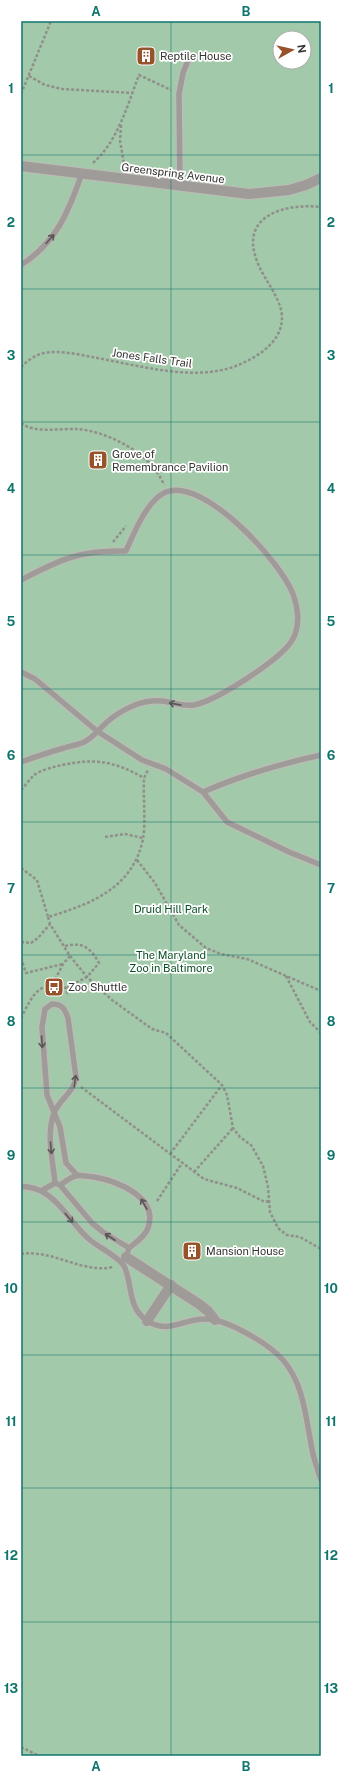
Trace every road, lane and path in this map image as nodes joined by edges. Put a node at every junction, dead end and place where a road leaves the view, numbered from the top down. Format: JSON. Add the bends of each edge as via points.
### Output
{"nodes":[{"id":1,"x":51,"y":21,"type":"edge"},
{"id":2,"x":189,"y":58,"type":"dead end"},
{"id":3,"x":29,"y":76,"type":"junction"},
{"id":4,"x":132,"y":93,"type":"junction"},
{"id":5,"x":21,"y":94,"type":"edge"},
{"id":6,"x":179,"y":94,"type":"junction"},
{"id":7,"x":121,"y":122,"type":"junction"},
{"id":8,"x":21,"y":166,"type":"edge"},
{"id":9,"x":82,"y":173,"type":"junction"},
{"id":10,"x":321,"y":178,"type":"edge"},
{"id":11,"x":128,"y":179,"type":"junction"},
{"id":12,"x":180,"y":186,"type":"junction"},
{"id":13,"x":321,"y":207,"type":"edge"},
{"id":14,"x":21,"y":265,"type":"edge"},
{"id":15,"x":21,"y":367,"type":"edge"},
{"id":16,"x":21,"y":423,"type":"edge"},
{"id":17,"x":166,"y":492,"type":"junction"},
{"id":18,"x":21,"y":580,"type":"edge"},
{"id":19,"x":21,"y":672,"type":"edge"},
{"id":20,"x":98,"y":731,"type":"junction"},
{"id":21,"x":321,"y":755,"type":"edge"},
{"id":22,"x":21,"y":762,"type":"edge"},
{"id":23,"x":152,"y":764,"type":"junction"},
{"id":24,"x":144,"y":778,"type":"junction"},
{"id":25,"x":21,"y":790,"type":"edge"},
{"id":26,"x":203,"y":792,"type":"junction"},
{"id":27,"x":105,"y":837,"type":"dead end"},
{"id":28,"x":143,"y":838,"type":"junction"},
{"id":29,"x":137,"y":860,"type":"junction"},
{"id":30,"x":321,"y":865,"type":"edge"},
{"id":31,"x":21,"y":868,"type":"edge"},
{"id":32,"x":48,"y":917,"type":"junction"},
{"id":33,"x":50,"y":924,"type":"junction"},
{"id":34,"x":21,"y":942,"type":"edge"},
{"id":35,"x":65,"y":946,"type":"junction"},
{"id":36,"x":70,"y":956,"type":"junction"},
{"id":37,"x":21,"y":958,"type":"edge"},
{"id":38,"x":63,"y":964,"type":"junction"},
{"id":39,"x":286,"y":976,"type":"junction"},
{"id":40,"x":86,"y":977,"type":"junction"},
{"id":41,"x":53,"y":985,"type":"junction"},
{"id":42,"x":66,"y":988,"type":"junction"},
{"id":43,"x":321,"y":991,"type":"edge"},
{"id":44,"x":68,"y":996,"type":"dead end"},
{"id":45,"x":21,"y":1018,"type":"edge"},
{"id":46,"x":321,"y":1034,"type":"edge"},
{"id":47,"x":75,"y":1083,"type":"junction"},
{"id":48,"x":222,"y":1085,"type":"junction"},
{"id":49,"x":54,"y":1113,"type":"junction"},
{"id":50,"x":233,"y":1128,"type":"junction"},
{"id":51,"x":170,"y":1154,"type":"junction"},
{"id":52,"x":182,"y":1163,"type":"junction"},
{"id":53,"x":194,"y":1172,"type":"junction"},
{"id":54,"x":77,"y":1175,"type":"junction"},
{"id":55,"x":57,"y":1184,"type":"junction"},
{"id":56,"x":21,"y":1186,"type":"edge"},
{"id":57,"x":41,"y":1191,"type":"junction"},
{"id":58,"x":269,"y":1201,"type":"junction"},
{"id":59,"x":157,"y":1202,"type":"dead end"},
{"id":60,"x":321,"y":1248,"type":"edge"},
{"id":61,"x":21,"y":1254,"type":"edge"},
{"id":62,"x":126,"y":1257,"type":"junction"},
{"id":63,"x":170,"y":1285,"type":"junction"},
{"id":64,"x":215,"y":1320,"type":"junction"},
{"id":65,"x":147,"y":1321,"type":"junction"},
{"id":66,"x":321,"y":1480,"type":"edge"},
{"id":67,"x":21,"y":1747,"type":"edge"},
{"id":68,"x":39,"y":1756,"type":"edge"}],
"edges":[{"from":1,"to":3,"type":"path"},
{"from":2,"to":6,"type":"lane"},
{"from":3,"to":4,"type":"path","via":[[45,85],[62,89]]},
{"from":3,"to":5,"type":"path"},
{"from":4,"to":6,"type":"path","via":[[139,75]]},
{"from":4,"to":7,"type":"path"},
{"from":6,"to":12,"type":"lane"},
{"from":7,"to":9,"type":"path","via":[[100,157]]},
{"from":7,"to":11,"type":"path","via":[[120,141]]},
{"from":8,"to":9,"type":"street","name":"Greenspring Avenue"},
{"from":9,"to":11,"type":"street","name":"Greenspring Avenue"},
{"from":14,"to":9,"type":"lane","one_way":true,"via":[[41,249],[64,220]]},
{"from":10,"to":12,"type":"street","name":"Greenspring Avenue","via":[[289,190],[268,193],[249,194]]},
{"from":11,"to":12,"type":"street","name":"Greenspring Avenue"},
{"from":13,"to":15,"type":"path","name":"Jones Falls Trail","via":[[275,211],[258,226],[253,238],[254,249],[279,302],[282,323],[272,344],[253,358],[223,372],[210,373],[161,370],[54,352],[42,353]]},
{"from":16,"to":17,"type":"path","via":[[36,429],[91,432],[125,445],[149,462],[158,473]]},
{"from":17,"to":18,"type":"lane","via":[[158,496],[136,526],[126,551],[75,555]]},
{"from":17,"to":20,"type":"lane","one_way":true,"via":[[187,492],[202,499],[225,513],[247,532],[285,579],[293,594],[297,607],[297,630],[288,645],[262,668],[213,697],[194,705],[146,702],[118,713]]},
{"from":19,"to":20,"type":"lane","via":[[34,679]]},
{"from":20,"to":22,"type":"lane","via":[[85,742]]},
{"from":20,"to":23,"type":"lane"},
{"from":21,"to":26,"type":"lane","via":[[276,765]]},
{"from":23,"to":24,"type":"path"},
{"from":23,"to":26,"type":"lane","via":[[166,769]]},
{"from":24,"to":25,"type":"path","via":[[125,768],[105,762],[79,761],[34,775]]},
{"from":24,"to":28,"type":"path"},
{"from":26,"to":30,"type":"lane","via":[[227,822]]},
{"from":27,"to":28,"type":"path","via":[[125,834]]},
{"from":28,"to":29,"type":"path"},
{"from":29,"to":32,"type":"path","via":[[125,878],[104,895],[80,907]]},
{"from":29,"to":39,"type":"path","via":[[155,883],[179,925],[202,945],[221,954],[247,959]]},
{"from":31,"to":32,"type":"path","via":[[37,880]]},
{"from":32,"to":33,"type":"path"},
{"from":33,"to":34,"type":"path","via":[[31,943]]},
{"from":33,"to":35,"type":"path"},
{"from":35,"to":36,"type":"path"},
{"from":35,"to":40,"type":"path","via":[[77,943],[92,950],[99,963]]},
{"from":36,"to":38,"type":"path"},
{"from":36,"to":40,"type":"path"},
{"from":37,"to":38,"type":"path","via":[[26,973]]},
{"from":38,"to":41,"type":"path"},
{"from":39,"to":43,"type":"path"},
{"from":39,"to":46,"type":"path","via":[[310,1022]]},
{"from":40,"to":42,"type":"path"},
{"from":40,"to":48,"type":"path","via":[[152,1029],[166,1033]]},
{"from":41,"to":42,"type":"path"},
{"from":41,"to":45,"type":"path","via":[[36,992]]},
{"from":42,"to":44,"type":"path"},
{"from":47,"to":49,"type":"lane","via":[[72,1091],[60,1100]]},
{"from":47,"to":49,"type":"lane","one_way":true,"via":[[68,1018],[62,1006],[52,1004],[44,1015],[42,1040],[47,1095]]},
{"from":47,"to":51,"type":"path"},
{"from":48,"to":50,"type":"path","via":[[227,1095]]},
{"from":48,"to":51,"type":"path"},
{"from":49,"to":54,"type":"lane","via":[[60,1128],[66,1163]]},
{"from":49,"to":55,"type":"lane","one_way":true,"via":[[50,1127]]},
{"from":50,"to":53,"type":"path"},
{"from":50,"to":58,"type":"path","via":[[251,1145],[263,1166]]},
{"from":51,"to":52,"type":"path"},
{"from":52,"to":53,"type":"path"},
{"from":52,"to":59,"type":"path"},
{"from":53,"to":58,"type":"path","via":[[204,1179],[237,1188],[265,1202]]},
{"from":54,"to":55,"type":"lane"},
{"from":62,"to":54,"type":"lane","one_way":true,"via":[[148,1229],[149,1220],[144,1202],[137,1194],[118,1183]]},
{"from":55,"to":57,"type":"lane"},
{"from":62,"to":55,"type":"lane","one_way":true},
{"from":56,"to":57,"type":"lane"},
{"from":57,"to":62,"type":"lane","one_way":true,"via":[[53,1200],[89,1239]]},
{"from":58,"to":60,"type":"path","via":[[270,1212],[278,1228],[287,1235]]},
{"from":61,"to":62,"type":"path","via":[[44,1254],[105,1269]]},
{"from":62,"to":63,"type":"street"},
{"from":62,"to":65,"type":"lane","via":[[134,1305]]},
{"from":63,"to":64,"type":"street","via":[[199,1304]]},
{"from":63,"to":65,"type":"street"},
{"from":64,"to":65,"type":"lane","via":[[204,1319],[176,1326],[155,1325]]},
{"from":64,"to":66,"type":"lane","via":[[259,1340],[284,1361],[300,1391],[313,1455]]},
{"from":67,"to":68,"type":"path"}]}
